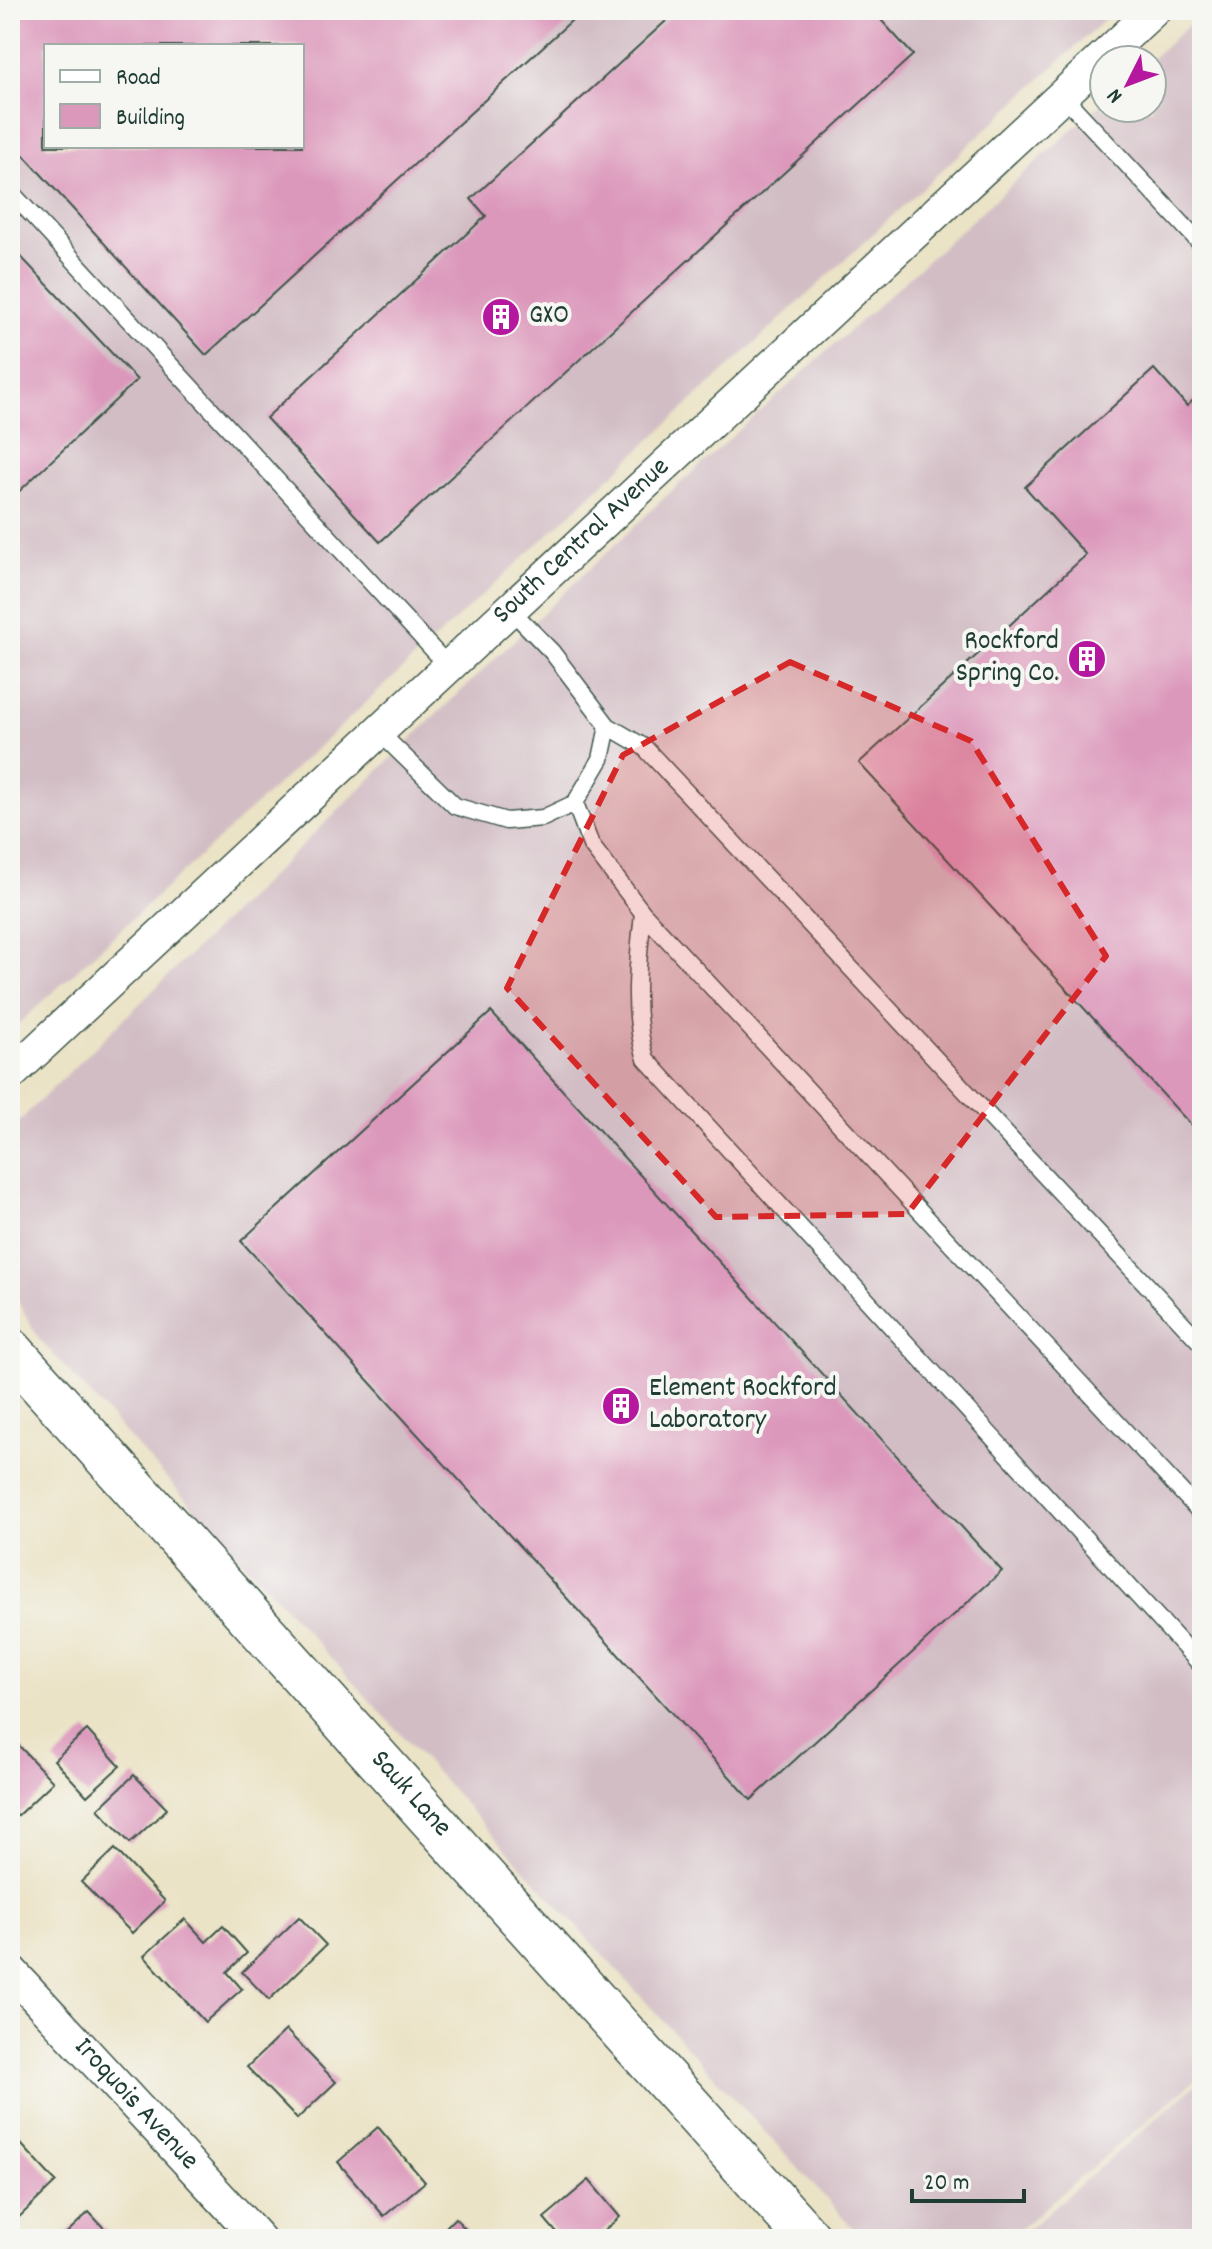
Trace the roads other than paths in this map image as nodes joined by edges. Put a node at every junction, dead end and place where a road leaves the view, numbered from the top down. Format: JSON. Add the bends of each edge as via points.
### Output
{"nodes":[{"id":1,"x":1154,"y":10,"type":"edge"},
{"id":2,"x":1062,"y":95,"type":"junction"},
{"id":3,"x":10,"y":191,"type":"edge"},
{"id":4,"x":1202,"y":245,"type":"edge"},
{"id":5,"x":510,"y":609,"type":"junction"},
{"id":6,"x":449,"y":667,"type":"junction"},
{"id":7,"x":608,"y":726,"type":"junction"},
{"id":8,"x":379,"y":732,"type":"junction"},
{"id":9,"x":575,"y":803,"type":"junction"},
{"id":10,"x":643,"y":913,"type":"junction"},
{"id":11,"x":10,"y":1075,"type":"edge"},
{"id":12,"x":1202,"y":1344,"type":"edge"},
{"id":13,"x":10,"y":1350,"type":"edge"},
{"id":14,"x":1202,"y":1514,"type":"edge"},
{"id":15,"x":1202,"y":1666,"type":"edge"},
{"id":16,"x":10,"y":1970,"type":"edge"},
{"id":17,"x":259,"y":2239,"type":"edge"},
{"id":18,"x":809,"y":2239,"type":"edge"}],
"edges":[{"from":1,"to":2,"type":"street","name":"South Central Avenue"},
{"from":2,"to":4,"type":"lane"},
{"from":2,"to":5,"type":"street","name":"South Central Avenue"},
{"from":3,"to":6,"type":"lane"},
{"from":5,"to":6,"type":"street","name":"South Central Avenue"},
{"from":5,"to":7,"type":"lane","via":[[552,652]]},
{"from":6,"to":8,"type":"street","name":"South Central Avenue"},
{"from":7,"to":9,"type":"lane","via":[[601,759]]},
{"from":7,"to":12,"type":"lane","via":[[644,747]]},
{"from":8,"to":9,"type":"lane","via":[[455,806],[506,821],[543,818]]},
{"from":8,"to":11,"type":"street","name":"South Central Avenue"},
{"from":9,"to":10,"type":"lane","via":[[591,845]]},
{"from":10,"to":14,"type":"lane"},
{"from":10,"to":15,"type":"lane","via":[[636,985],[646,1059]]},
{"from":13,"to":18,"type":"street","name":"Sauk Lane"},
{"from":16,"to":17,"type":"street","name":"Iroquois Avenue"}]}
